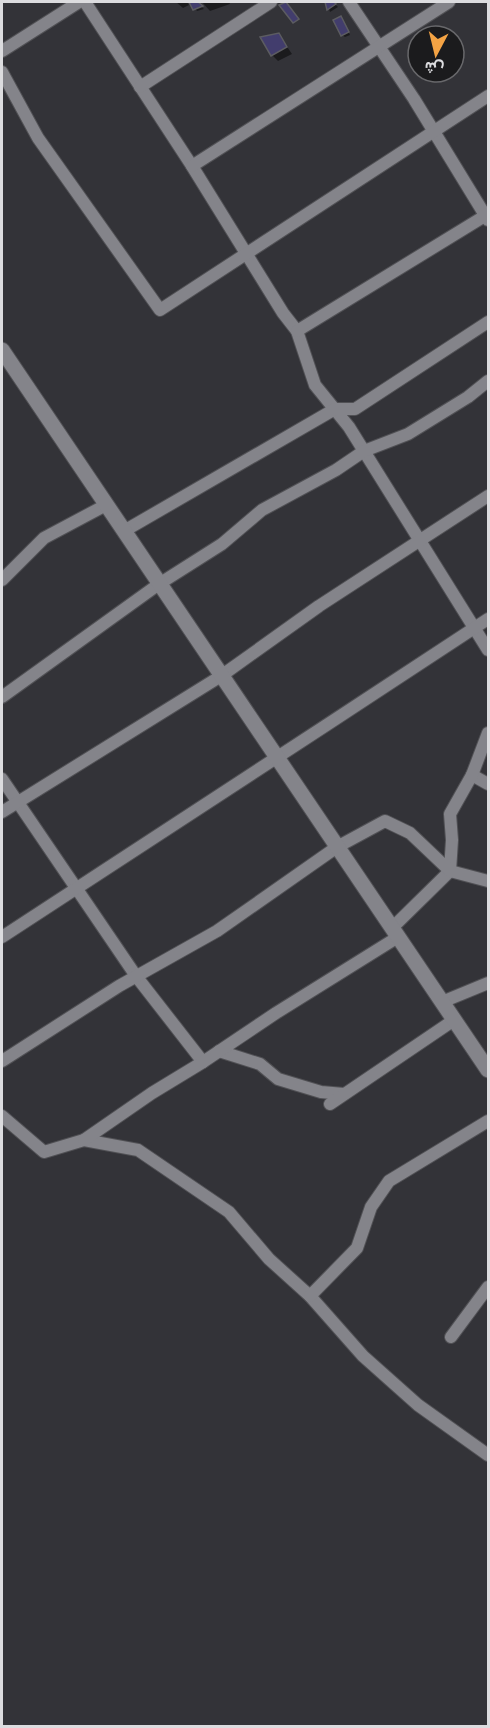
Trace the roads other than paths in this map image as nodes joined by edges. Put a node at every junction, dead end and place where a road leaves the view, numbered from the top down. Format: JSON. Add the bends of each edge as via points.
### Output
{"nodes":[{"id":1,"x":79,"y":2,"type":"edge"},
{"id":2,"x":85,"y":2,"type":"edge"},
{"id":3,"x":271,"y":2,"type":"edge"},
{"id":4,"x":349,"y":2,"type":"edge"},
{"id":5,"x":449,"y":2,"type":"edge"},
{"id":6,"x":379,"y":46,"type":"junction"},
{"id":7,"x":2,"y":51,"type":"edge"},
{"id":8,"x":2,"y":72,"type":"edge"},
{"id":9,"x":140,"y":87,"type":"junction"},
{"id":10,"x":489,"y":96,"type":"edge"},
{"id":11,"x":434,"y":131,"type":"junction"},
{"id":12,"x":192,"y":166,"type":"junction"},
{"id":13,"x":488,"y":216,"type":"edge"},
{"id":14,"x":246,"y":253,"type":"junction"},
{"id":15,"x":489,"y":322,"type":"edge"},
{"id":16,"x":297,"y":331,"type":"junction"},
{"id":17,"x":2,"y":350,"type":"edge"},
{"id":18,"x":489,"y":381,"type":"edge"},
{"id":19,"x":335,"y":409,"type":"junction"},
{"id":20,"x":364,"y":451,"type":"junction"},
{"id":21,"x":489,"y":496,"type":"edge"},
{"id":22,"x":106,"y":505,"type":"junction"},
{"id":23,"x":124,"y":531,"type":"junction"},
{"id":24,"x":420,"y":541,"type":"junction"},
{"id":25,"x":2,"y":580,"type":"edge"},
{"id":26,"x":159,"y":584,"type":"junction"},
{"id":27,"x":489,"y":619,"type":"edge"},
{"id":28,"x":475,"y":628,"type":"junction"},
{"id":29,"x":489,"y":650,"type":"edge"},
{"id":30,"x":222,"y":676,"type":"junction"},
{"id":31,"x":2,"y":697,"type":"edge"},
{"id":32,"x":489,"y":733,"type":"edge"},
{"id":33,"x":276,"y":757,"type":"junction"},
{"id":34,"x":472,"y":775,"type":"junction"},
{"id":35,"x":2,"y":779,"type":"edge"},
{"id":36,"x":489,"y":784,"type":"edge"},
{"id":37,"x":16,"y":803,"type":"junction"},
{"id":38,"x":2,"y":812,"type":"edge"},
{"id":39,"x":336,"y":846,"type":"junction"},
{"id":40,"x":450,"y":871,"type":"junction"},
{"id":41,"x":489,"y":881,"type":"edge"},
{"id":42,"x":77,"y":889,"type":"junction"},
{"id":43,"x":395,"y":933,"type":"junction"},
{"id":44,"x":2,"y":937,"type":"edge"},
{"id":45,"x":136,"y":976,"type":"junction"},
{"id":46,"x":489,"y":983,"type":"edge"},
{"id":47,"x":442,"y":1002,"type":"junction"},
{"id":48,"x":454,"y":1020,"type":"junction"},
{"id":49,"x":219,"y":1052,"type":"junction"},
{"id":50,"x":2,"y":1060,"type":"edge"},
{"id":51,"x":203,"y":1062,"type":"junction"},
{"id":52,"x":489,"y":1070,"type":"edge"},
{"id":53,"x":344,"y":1094,"type":"junction"},
{"id":54,"x":330,"y":1104,"type":"dead end"},
{"id":55,"x":2,"y":1116,"type":"edge"},
{"id":56,"x":489,"y":1121,"type":"edge"},
{"id":57,"x":84,"y":1140,"type":"junction"},
{"id":58,"x":489,"y":1287,"type":"edge"},
{"id":59,"x":310,"y":1296,"type":"junction"},
{"id":60,"x":451,"y":1336,"type":"dead end"},
{"id":61,"x":489,"y":1455,"type":"edge"}],
"edges":[{"from":1,"to":7,"type":"street"},
{"from":2,"to":9,"type":"street"},
{"from":3,"to":9,"type":"street"},
{"from":4,"to":6,"type":"street"},
{"from":5,"to":6,"type":"street"},
{"from":6,"to":11,"type":"street"},
{"from":6,"to":12,"type":"street"},
{"from":8,"to":14,"type":"street","via":[[38,138],[160,310]]},
{"from":9,"to":12,"type":"street"},
{"from":10,"to":11,"type":"street"},
{"from":11,"to":13,"type":"street"},
{"from":11,"to":14,"type":"street"},
{"from":12,"to":14,"type":"street"},
{"from":13,"to":16,"type":"street"},
{"from":14,"to":16,"type":"street"},
{"from":15,"to":19,"type":"street","via":[[354,409]]},
{"from":16,"to":19,"type":"street","via":[[315,385]]},
{"from":17,"to":22,"type":"main road"},
{"from":18,"to":20,"type":"street","via":[[408,434]]},
{"from":19,"to":20,"type":"street"},
{"from":19,"to":23,"type":"street"},
{"from":20,"to":24,"type":"street"},
{"from":20,"to":26,"type":"street","via":[[262,510],[222,544]]},
{"from":21,"to":24,"type":"street"},
{"from":22,"to":23,"type":"main road"},
{"from":22,"to":25,"type":"street","via":[[44,538]]},
{"from":23,"to":26,"type":"main road"},
{"from":24,"to":28,"type":"street"},
{"from":24,"to":30,"type":"street","via":[[319,606]]},
{"from":26,"to":30,"type":"main road"},
{"from":26,"to":31,"type":"street"},
{"from":27,"to":28,"type":"street"},
{"from":28,"to":29,"type":"street"},
{"from":28,"to":33,"type":"street"},
{"from":30,"to":33,"type":"main road"},
{"from":30,"to":37,"type":"street"},
{"from":32,"to":34,"type":"street"},
{"from":33,"to":39,"type":"main road"},
{"from":33,"to":42,"type":"street"},
{"from":34,"to":36,"type":"street"},
{"from":34,"to":40,"type":"street","via":[[450,814]]},
{"from":35,"to":37,"type":"street"},
{"from":37,"to":38,"type":"street"},
{"from":37,"to":42,"type":"street"},
{"from":39,"to":40,"type":"street","via":[[385,821],[410,833]]},
{"from":39,"to":43,"type":"main road"},
{"from":39,"to":45,"type":"street","via":[[217,930]]},
{"from":40,"to":41,"type":"street"},
{"from":40,"to":43,"type":"street"},
{"from":42,"to":44,"type":"street"},
{"from":42,"to":45,"type":"street"},
{"from":43,"to":47,"type":"main road"},
{"from":43,"to":49,"type":"street"},
{"from":45,"to":50,"type":"street"},
{"from":45,"to":51,"type":"street"},
{"from":46,"to":47,"type":"street"},
{"from":47,"to":48,"type":"main road"},
{"from":48,"to":52,"type":"main road"},
{"from":48,"to":53,"type":"street"},
{"from":49,"to":51,"type":"street"},
{"from":49,"to":53,"type":"street","via":[[260,1064],[278,1079],[321,1092]]},
{"from":51,"to":57,"type":"street"},
{"from":53,"to":54,"type":"street"},
{"from":55,"to":57,"type":"street","via":[[44,1152]]},
{"from":56,"to":59,"type":"street","via":[[389,1181],[371,1207],[357,1248]]},
{"from":57,"to":59,"type":"street","via":[[138,1150],[229,1212],[269,1259]]},
{"from":58,"to":60,"type":"street"},
{"from":59,"to":61,"type":"street","via":[[363,1356],[418,1405]]}]}
